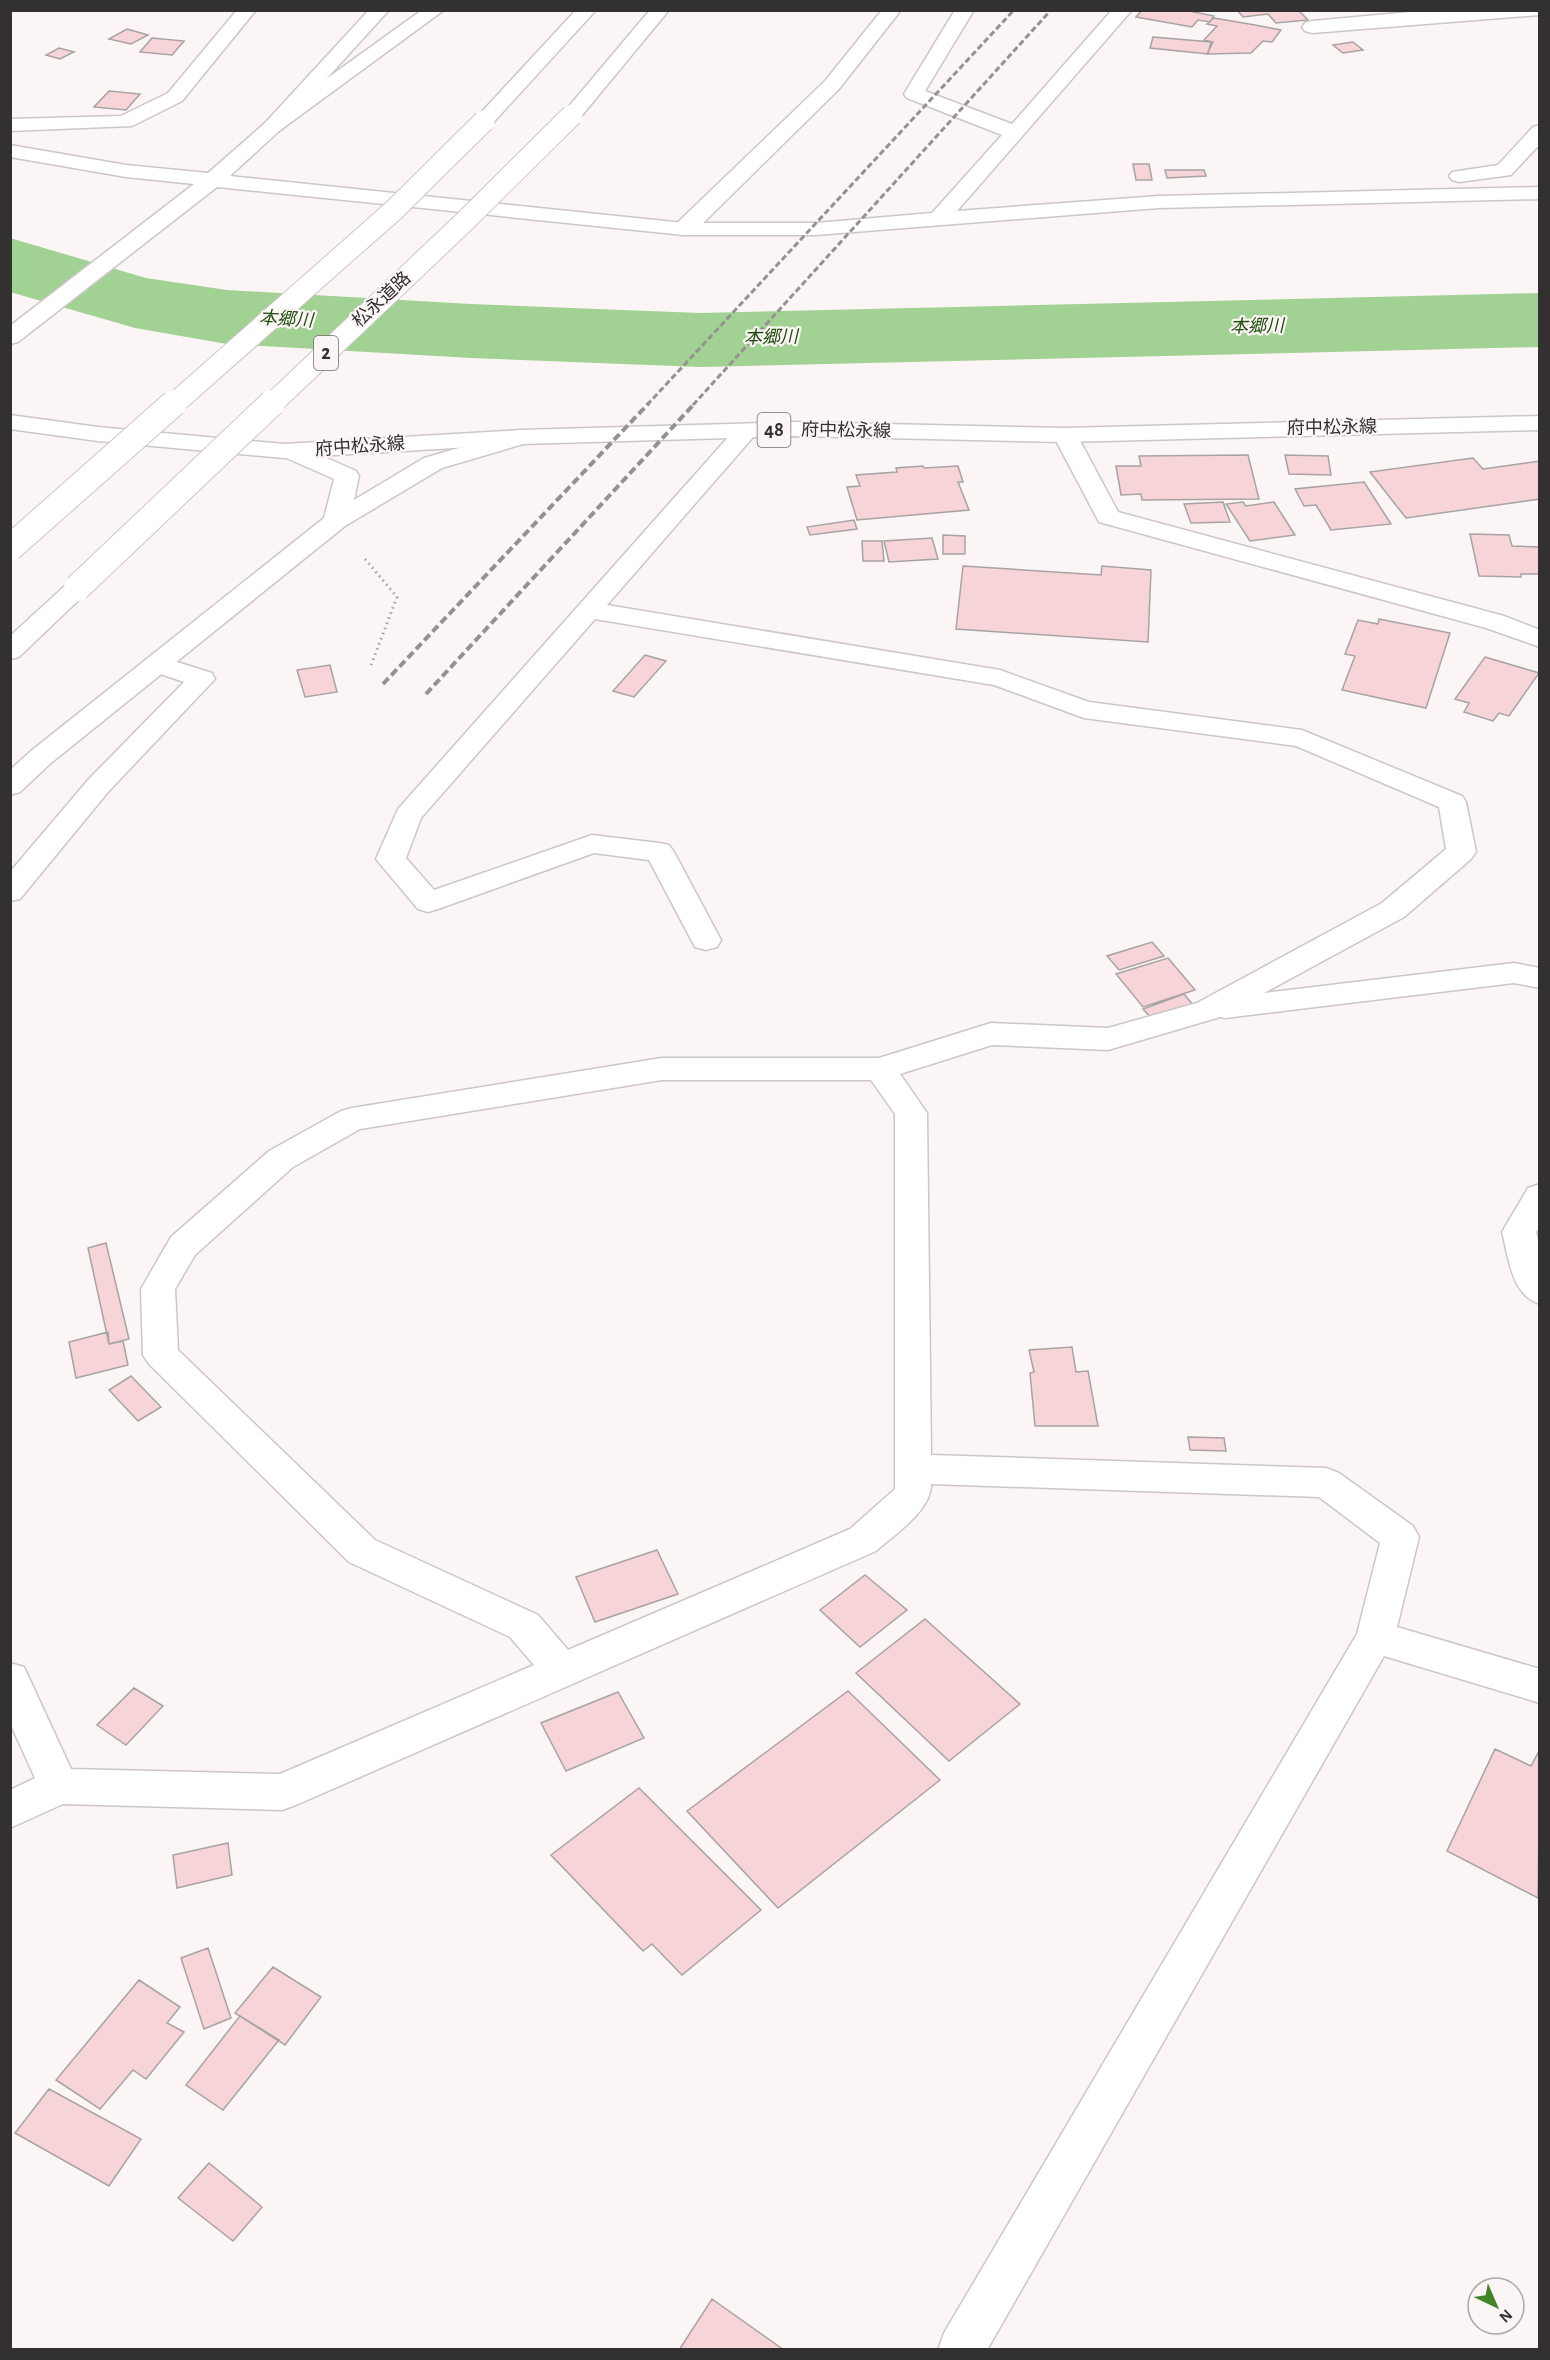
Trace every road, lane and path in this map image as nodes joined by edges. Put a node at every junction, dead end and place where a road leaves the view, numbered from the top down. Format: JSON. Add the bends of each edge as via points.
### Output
{"nodes":[{"id":1,"x":247,"y":10,"type":"edge"},
{"id":2,"x":380,"y":10,"type":"edge"},
{"id":3,"x":435,"y":10,"type":"edge"},
{"id":4,"x":587,"y":10,"type":"edge"},
{"id":5,"x":660,"y":10,"type":"edge"},
{"id":6,"x":670,"y":10,"type":"edge"},
{"id":7,"x":892,"y":10,"type":"edge"},
{"id":8,"x":965,"y":10,"type":"edge"},
{"id":9,"x":1123,"y":10,"type":"edge"},
{"id":10,"x":1536,"y":10,"type":"edge"},
{"id":11,"x":1312,"y":27,"type":"dead end"},
{"id":12,"x":647,"y":28,"type":"junction"},
{"id":13,"x":10,"y":125,"type":"edge"},
{"id":14,"x":272,"y":127,"type":"junction"},
{"id":15,"x":1539,"y":131,"type":"edge"},
{"id":16,"x":1014,"y":132,"type":"junction"},
{"id":17,"x":10,"y":151,"type":"edge"},
{"id":18,"x":214,"y":179,"type":"junction"},
{"id":19,"x":1539,"y":193,"type":"edge"},
{"id":20,"x":1266,"y":199,"type":"junction"},
{"id":21,"x":940,"y":218,"type":"junction"},
{"id":22,"x":684,"y":229,"type":"junction"},
{"id":23,"x":10,"y":337,"type":"edge"},
{"id":24,"x":10,"y":422,"type":"edge"},
{"id":25,"x":1539,"y":423,"type":"edge"},
{"id":26,"x":746,"y":430,"type":"junction"},
{"id":27,"x":1065,"y":435,"type":"junction"},
{"id":28,"x":520,"y":437,"type":"junction"},
{"id":29,"x":291,"y":451,"type":"junction"},
{"id":30,"x":336,"y":521,"type":"junction"},
{"id":31,"x":10,"y":548,"type":"edge"},
{"id":32,"x":589,"y":610,"type":"junction"},
{"id":33,"x":1539,"y":639,"type":"edge"},
{"id":34,"x":10,"y":651,"type":"edge"},
{"id":35,"x":158,"y":663,"type":"junction"},
{"id":36,"x":370,"y":668,"type":"dead end"},
{"id":37,"x":10,"y":786,"type":"edge"},
{"id":38,"x":10,"y":892,"type":"edge"},
{"id":39,"x":706,"y":940,"type":"dead end"},
{"id":40,"x":1539,"y":978,"type":"edge"},
{"id":41,"x":1208,"y":1010,"type":"junction"},
{"id":42,"x":880,"y":1069,"type":"junction"},
{"id":43,"x":1539,"y":1196,"type":"edge"},
{"id":44,"x":1539,"y":1291,"type":"edge"},
{"id":45,"x":912,"y":1469,"type":"junction"},
{"id":46,"x":1375,"y":1637,"type":"junction"},
{"id":47,"x":562,"y":1671,"type":"junction"},
{"id":48,"x":10,"y":1679,"type":"edge"},
{"id":49,"x":1539,"y":1686,"type":"edge"},
{"id":50,"x":59,"y":1786,"type":"junction"},
{"id":51,"x":10,"y":1810,"type":"edge"},
{"id":52,"x":961,"y":2349,"type":"edge"}],
"edges":[{"from":1,"to":13,"type":"main road","via":[[175,97],[125,122]]},
{"from":2,"to":14,"type":"main road"},
{"from":3,"to":14,"type":"main road"},
{"from":4,"to":31,"type":"main road","bridge":true,"via":[[484,122],[393,211]]},
{"from":5,"to":12,"type":"main road","name":"松永道路","number":"2"},
{"from":6,"to":12,"type":"main road"},
{"from":7,"to":22,"type":"main road","via":[[832,85]]},
{"from":8,"to":16,"type":"main road","via":[[914,94]]},
{"from":9,"to":16,"type":"main road"},
{"from":10,"to":11,"type":"main road"},
{"from":12,"to":34,"type":"main road","name":"松永道路","number":"2","bridge":true,"via":[[572,115],[464,222]]},
{"from":14,"to":18,"type":"main road"},
{"from":15,"to":20,"type":"main road","via":[[1504,171]]},
{"from":16,"to":21,"type":"main road"},
{"from":17,"to":18,"type":"main road","via":[[126,171]]},
{"from":18,"to":22,"type":"main road"},
{"from":18,"to":23,"type":"main road"},
{"from":19,"to":20,"type":"main road"},
{"from":20,"to":21,"type":"main road","via":[[1159,202]]},
{"from":21,"to":22,"type":"main road","via":[[816,229]]},
{"from":24,"to":29,"type":"main road","name":"府中松永線","number":"48"},
{"from":25,"to":27,"type":"main road","name":"府中松永線","number":"48"},
{"from":26,"to":27,"type":"main road","name":"府中松永線","number":"48"},
{"from":26,"to":28,"type":"main road","name":"府中松永線","number":"48"},
{"from":26,"to":32,"type":"main road"},
{"from":27,"to":33,"type":"main road","via":[[1108,517],[1495,622]]},
{"from":28,"to":29,"type":"main road","name":"府中松永線","number":"48"},
{"from":28,"to":30,"type":"main road","via":[[434,463]]},
{"from":29,"to":30,"type":"main road","via":[[347,476]]},
{"from":30,"to":35,"type":"main road"},
{"from":30,"to":36,"type":"path","via":[[397,597]]},
{"from":32,"to":39,"type":"main road","via":[[408,815],[391,859],[428,902],[592,844],[659,852]]},
{"from":32,"to":41,"type":"main road","via":[[1000,678],[1084,710],[1302,738],[1452,802],[1461,852],[1393,910]]},
{"from":35,"to":37,"type":"main road"},
{"from":35,"to":38,"type":"main road","via":[[201,679],[98,786]]},
{"from":40,"to":41,"type":"main road","via":[[1514,973]]},
{"from":41,"to":42,"type":"main road","via":[[1108,1040],[991,1034]]},
{"from":42,"to":45,"type":"main road","via":[[911,1113]]},
{"from":42,"to":47,"type":"main road","via":[[662,1069],[352,1119],[281,1159],[183,1246],[158,1289],[160,1355],[362,1551],[524,1626]]},
{"from":43,"to":44,"type":"main road","via":[[1519,1232],[1532,1281]]},
{"from":45,"to":46,"type":"main road","via":[[1326,1483],[1400,1537]]},
{"from":45,"to":47,"type":"main road","via":[[913,1495],[863,1540]]},
{"from":46,"to":49,"type":"main road"},
{"from":46,"to":52,"type":"main road"},
{"from":47,"to":50,"type":"main road","via":[[282,1792]]},
{"from":48,"to":50,"type":"main road"},
{"from":50,"to":51,"type":"main road"}]}
